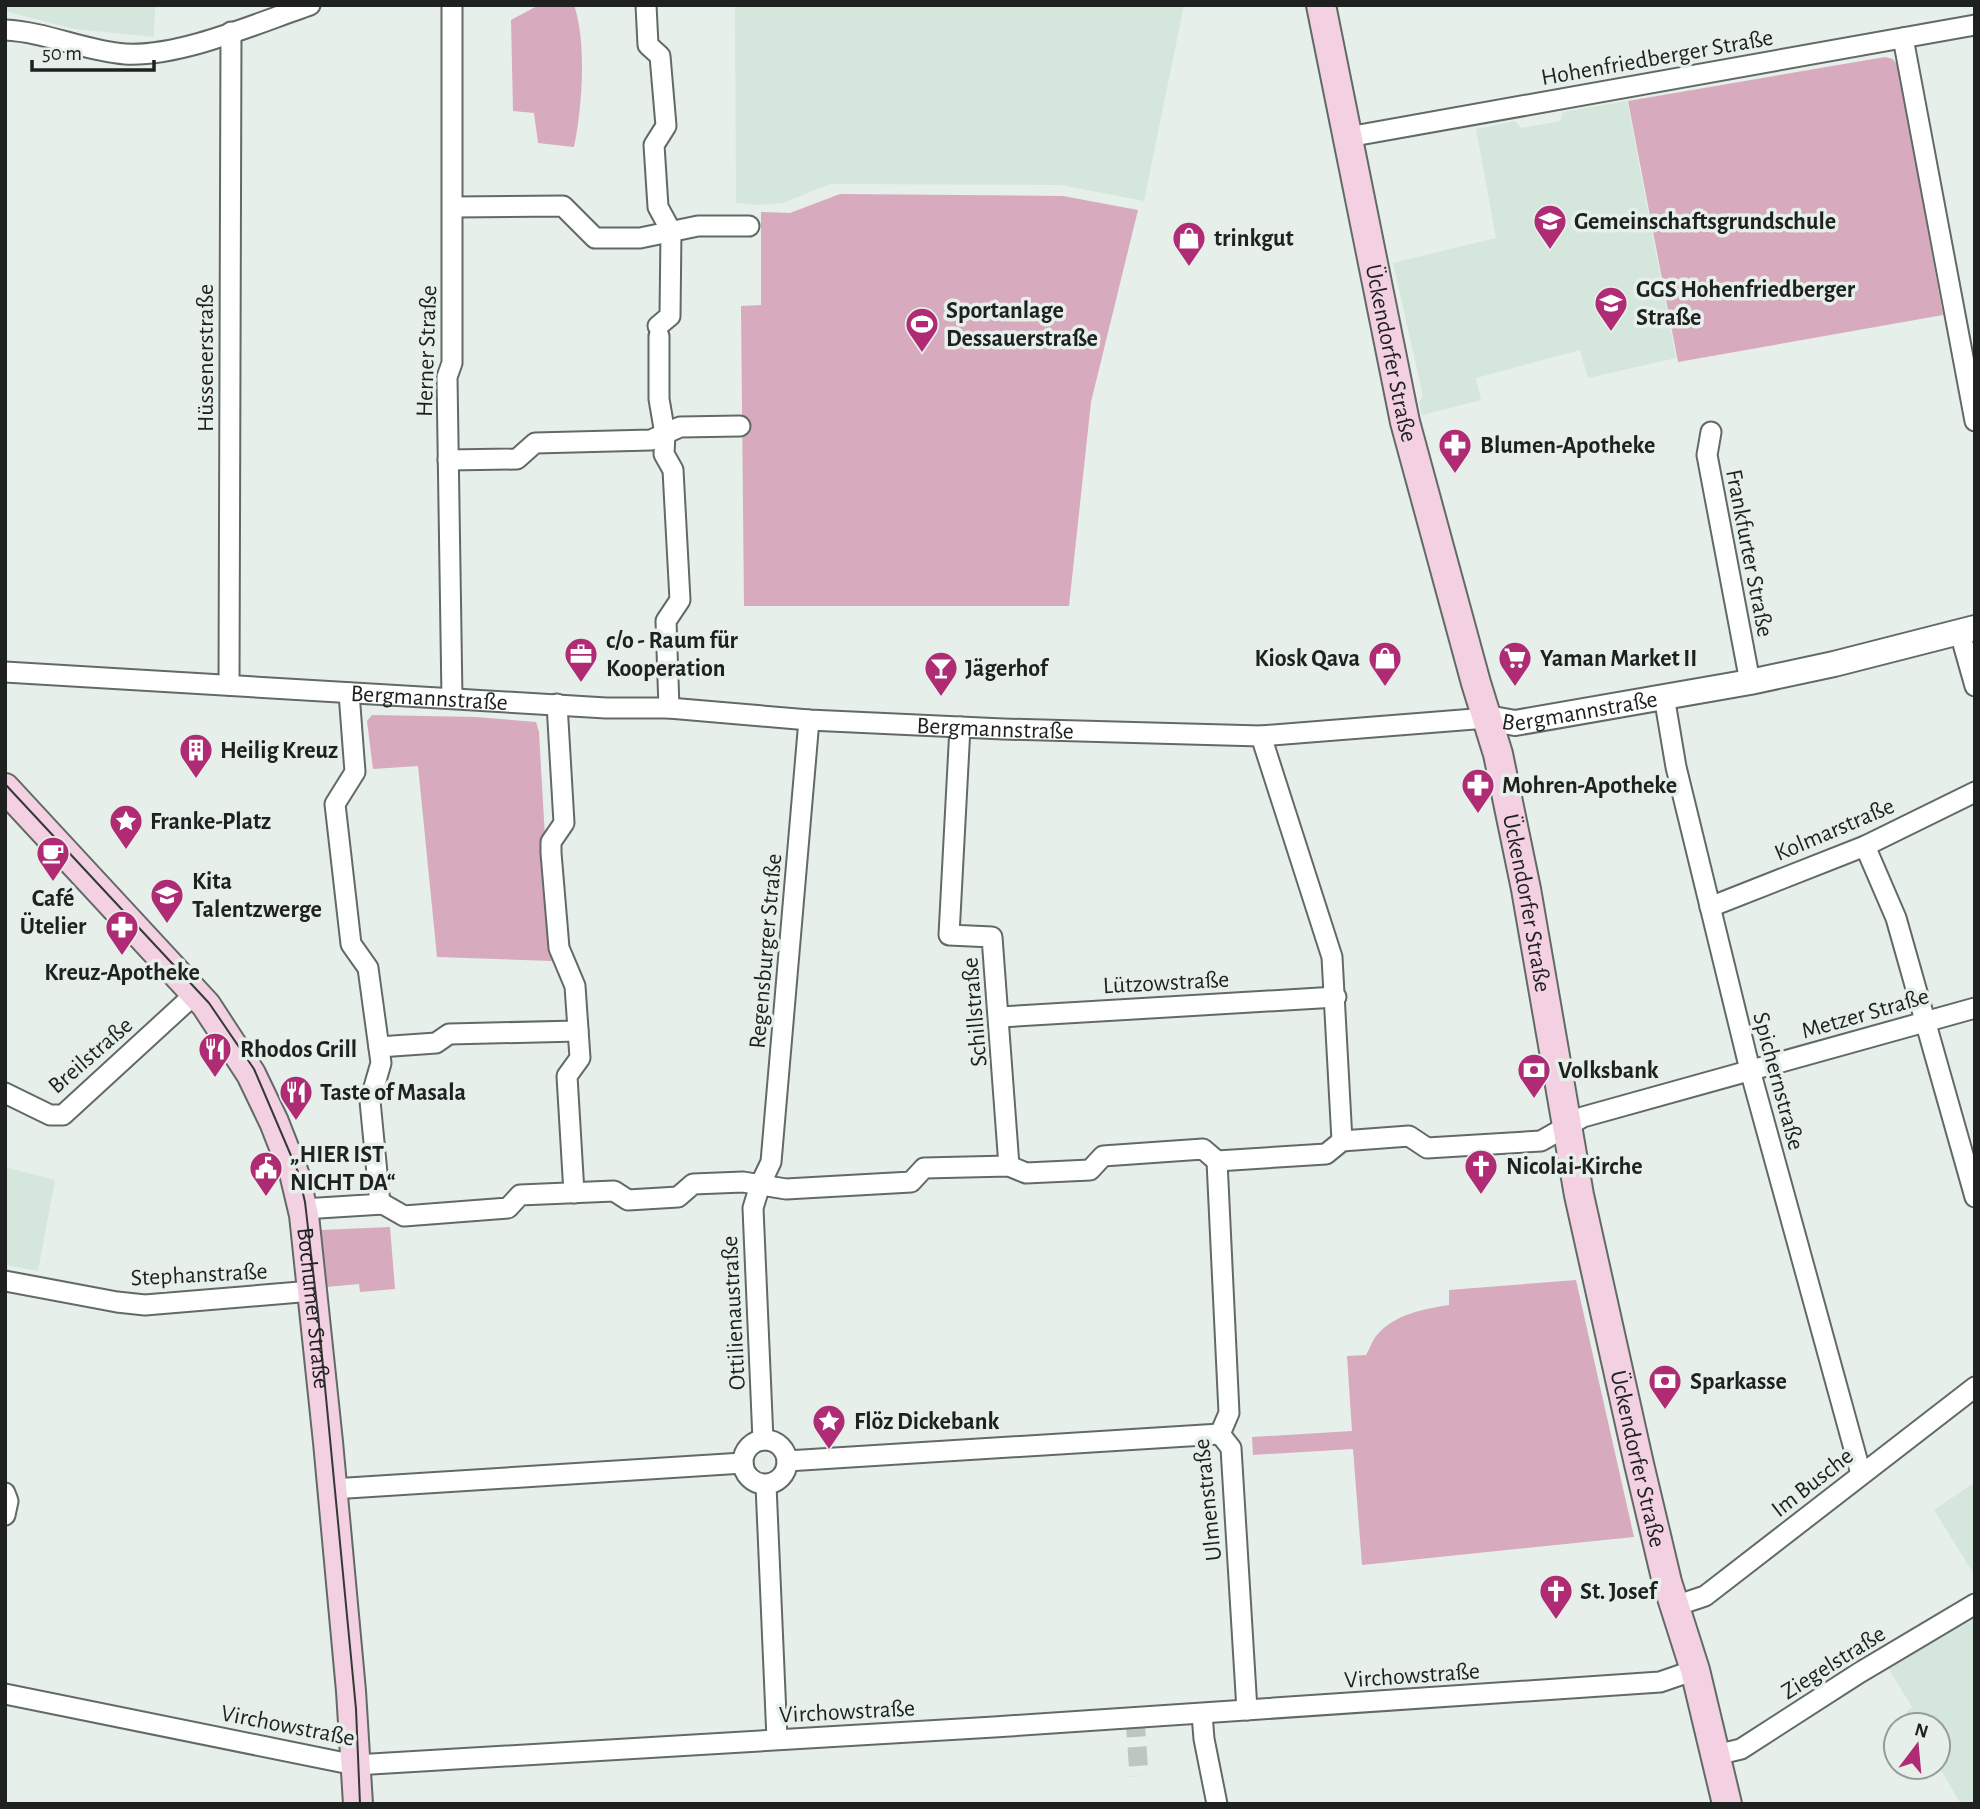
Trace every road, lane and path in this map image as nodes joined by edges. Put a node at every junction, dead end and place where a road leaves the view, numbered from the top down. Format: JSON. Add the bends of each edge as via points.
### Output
{"nodes":[{"id":1,"x":310,"y":5,"type":"edge"},
{"id":2,"x":452,"y":5,"type":"edge"},
{"id":3,"x":646,"y":5,"type":"edge"},
{"id":4,"x":1321,"y":5,"type":"edge"},
{"id":5,"x":1975,"y":25,"type":"edge"},
{"id":6,"x":5,"y":30,"type":"edge"},
{"id":7,"x":231,"y":32,"type":"junction"},
{"id":8,"x":1903,"y":38,"type":"junction"},
{"id":9,"x":1348,"y":136,"type":"junction"},
{"id":10,"x":453,"y":207,"type":"junction"},
{"id":11,"x":749,"y":226,"type":"dead end"},
{"id":12,"x":671,"y":231,"type":"junction"},
{"id":13,"x":1975,"y":421,"type":"edge"},
{"id":14,"x":740,"y":426,"type":"dead end"},
{"id":15,"x":1711,"y":432,"type":"dead end"},
{"id":16,"x":665,"y":434,"type":"junction"},
{"id":17,"x":448,"y":460,"type":"junction"},
{"id":18,"x":1967,"y":630,"type":"edge"},
{"id":19,"x":5,"y":672,"type":"edge"},
{"id":20,"x":1750,"y":682,"type":"junction"},
{"id":21,"x":229,"y":685,"type":"junction"},
{"id":22,"x":1975,"y":685,"type":"edge"},
{"id":23,"x":348,"y":693,"type":"junction"},
{"id":24,"x":1664,"y":696,"type":"junction"},
{"id":25,"x":452,"y":698,"type":"junction"},
{"id":26,"x":557,"y":704,"type":"junction"},
{"id":27,"x":669,"y":708,"type":"junction"},
{"id":28,"x":1487,"y":718,"type":"junction"},
{"id":29,"x":809,"y":720,"type":"junction"},
{"id":30,"x":960,"y":727,"type":"junction"},
{"id":31,"x":1261,"y":736,"type":"junction"},
{"id":32,"x":5,"y":788,"type":"edge"},
{"id":33,"x":1975,"y":792,"type":"edge"},
{"id":34,"x":1865,"y":846,"type":"junction"},
{"id":35,"x":1710,"y":907,"type":"junction"},
{"id":36,"x":196,"y":993,"type":"junction"},
{"id":37,"x":1336,"y":997,"type":"junction"},
{"id":38,"x":1975,"y":1008,"type":"edge"},
{"id":39,"x":1000,"y":1017,"type":"junction"},
{"id":40,"x":1924,"y":1021,"type":"junction"},
{"id":41,"x":578,"y":1031,"type":"junction"},
{"id":42,"x":379,"y":1047,"type":"junction"},
{"id":43,"x":1750,"y":1070,"type":"junction"},
{"id":44,"x":5,"y":1093,"type":"edge"},
{"id":45,"x":1567,"y":1124,"type":"junction"},
{"id":46,"x":1342,"y":1141,"type":"junction"},
{"id":47,"x":1217,"y":1161,"type":"junction"},
{"id":48,"x":1009,"y":1166,"type":"junction"},
{"id":49,"x":760,"y":1185,"type":"junction"},
{"id":50,"x":574,"y":1193,"type":"junction"},
{"id":51,"x":1975,"y":1197,"type":"edge"},
{"id":52,"x":380,"y":1204,"type":"junction"},
{"id":53,"x":303,"y":1209,"type":"junction"},
{"id":54,"x":5,"y":1281,"type":"edge"},
{"id":55,"x":312,"y":1292,"type":"junction"},
{"id":56,"x":1975,"y":1387,"type":"edge"},
{"id":57,"x":1220,"y":1434,"type":"junction"},
{"id":58,"x":763,"y":1440,"type":"junction"},
{"id":59,"x":787,"y":1461,"type":"junction"},
{"id":60,"x":743,"y":1463,"type":"junction"},
{"id":61,"x":1861,"y":1475,"type":"junction"},
{"id":62,"x":766,"y":1485,"type":"junction"},
{"id":63,"x":332,"y":1489,"type":"junction"},
{"id":64,"x":5,"y":1493,"type":"edge"},
{"id":65,"x":5,"y":1516,"type":"edge"},
{"id":66,"x":1975,"y":1604,"type":"edge"},
{"id":67,"x":1675,"y":1606,"type":"junction"},
{"id":68,"x":1696,"y":1670,"type":"junction"},
{"id":69,"x":5,"y":1694,"type":"edge"},
{"id":70,"x":1247,"y":1710,"type":"junction"},
{"id":71,"x":1202,"y":1714,"type":"junction"},
{"id":72,"x":777,"y":1739,"type":"junction"},
{"id":73,"x":1716,"y":1755,"type":"junction"},
{"id":74,"x":355,"y":1765,"type":"junction"},
{"id":75,"x":358,"y":1804,"type":"edge"},
{"id":76,"x":1217,"y":1804,"type":"edge"},
{"id":77,"x":1727,"y":1804,"type":"edge"}],
"edges":[{"from":1,"to":7,"type":"street"},
{"from":2,"to":10,"type":"street","name":"Herner Straße"},
{"from":3,"to":12,"type":"street","via":[[648,44],[660,56],[666,125],[654,145],[658,206]]},
{"from":4,"to":9,"type":"main road","name":"Ückendorfer Straße"},
{"from":5,"to":8,"type":"street","name":"Hohenfriedberger Straße"},
{"from":6,"to":7,"type":"street","via":[[143,54],[186,47]]},
{"from":7,"to":21,"type":"street","name":"Hüssenerstraße"},
{"from":8,"to":9,"type":"street","name":"Hohenfriedberger Straße"},
{"from":8,"to":13,"type":"street"},
{"from":9,"to":28,"type":"main road","name":"Ückendorfer Straße","via":[[1405,422]]},
{"from":10,"to":12,"type":"street","via":[[563,206],[595,238],[640,238]]},
{"from":10,"to":17,"type":"street","name":"Herner Straße"},
{"from":11,"to":12,"type":"street"},
{"from":12,"to":16,"type":"street","via":[[670,316],[659,331],[659,400]]},
{"from":14,"to":16,"type":"street","via":[[680,426]]},
{"from":15,"to":20,"type":"street","name":"Frankfurter Straße","via":[[1707,456]]},
{"from":16,"to":17,"type":"street","via":[[651,440],[535,443],[517,459]]},
{"from":16,"to":27,"type":"street","via":[[664,454],[673,470],[680,600],[666,621]]},
{"from":17,"to":25,"type":"street","name":"Herner Straße"},
{"from":18,"to":20,"type":"street","name":"Bergmannstraße"},
{"from":18,"to":22,"type":"street"},
{"from":19,"to":21,"type":"street","name":"Bergmannstraße"},
{"from":20,"to":24,"type":"street","name":"Bergmannstraße"},
{"from":21,"to":23,"type":"street","name":"Bergmannstraße"},
{"from":23,"to":25,"type":"street","name":"Bergmannstraße"},
{"from":23,"to":42,"type":"street","via":[[355,772],[335,804],[351,944],[368,968]]},
{"from":24,"to":28,"type":"street","name":"Bergmannstraße","via":[[1515,723]]},
{"from":24,"to":35,"type":"street","name":"Spichernstraße"},
{"from":25,"to":26,"type":"street","name":"Bergmannstraße"},
{"from":26,"to":27,"type":"street","name":"Bergmannstraße"},
{"from":26,"to":41,"type":"street","via":[[564,824],[551,842],[551,853],[559,948],[575,986]]},
{"from":27,"to":29,"type":"street","name":"Bergmannstraße"},
{"from":28,"to":31,"type":"street","name":"Bergmannstraße"},
{"from":28,"to":45,"type":"main road","name":"Ückendorfer Straße","via":[[1526,890]]},
{"from":29,"to":30,"type":"street","name":"Bergmannstraße"},
{"from":29,"to":49,"type":"street","name":"Regensburger Straße","via":[[771,1162]]},
{"from":30,"to":31,"type":"street","name":"Bergmannstraße"},
{"from":30,"to":39,"type":"street","name":"Schillstraße","via":[[949,935],[992,937]]},
{"from":31,"to":37,"type":"street","via":[[1332,957]]},
{"from":32,"to":36,"type":"main road","name":"Bochumer Straße"},
{"from":33,"to":34,"type":"street","name":"Kolmarstraße"},
{"from":34,"to":35,"type":"street","name":"Kolmarstraße"},
{"from":34,"to":40,"type":"street","via":[[1896,918]]},
{"from":35,"to":43,"type":"street","name":"Spichernstraße"},
{"from":36,"to":44,"type":"street","name":"Breilstraße","via":[[63,1115],[50,1115]]},
{"from":36,"to":53,"type":"main road","name":"Bochumer Straße","via":[[251,1074],[285,1148]]},
{"from":37,"to":39,"type":"street","name":"Lützowstraße"},
{"from":37,"to":46,"type":"street"},
{"from":38,"to":40,"type":"street","name":"Metzer Straße"},
{"from":39,"to":48,"type":"street","name":"Schillstraße"},
{"from":40,"to":43,"type":"street","name":"Metzer Straße"},
{"from":40,"to":51,"type":"street"},
{"from":41,"to":42,"type":"street","via":[[449,1034],[436,1043]]},
{"from":41,"to":50,"type":"street","via":[[580,1058],[567,1076]]},
{"from":42,"to":52,"type":"street","via":[[381,1063],[370,1101]]},
{"from":43,"to":45,"type":"street","name":"Metzer Straße"},
{"from":43,"to":61,"type":"street","name":"Spichernstraße"},
{"from":45,"to":46,"type":"street","name":"Metzer Straße","via":[[1541,1141],[1427,1148],[1409,1136]]},
{"from":45,"to":67,"type":"main road","name":"Ückendorfer Straße","via":[[1639,1465]]},
{"from":46,"to":47,"type":"street","via":[[1326,1154]]},
{"from":47,"to":48,"type":"street","via":[[1203,1149],[1103,1156],[1090,1170],[1026,1174]]},
{"from":47,"to":57,"type":"street","name":"Ulmenstraße","via":[[1229,1413]]},
{"from":48,"to":49,"type":"street","via":[[924,1168],[911,1181],[786,1189]]},
{"from":49,"to":50,"type":"street","via":[[693,1184],[678,1197],[628,1200],[614,1191]]},
{"from":49,"to":58,"type":"street","name":"Ottilienaustraße","via":[[753,1208]]},
{"from":50,"to":52,"type":"street","via":[[520,1195],[508,1208],[404,1216]]},
{"from":52,"to":53,"type":"street"},
{"from":53,"to":55,"type":"main road","name":"Bochumer Straße"},
{"from":54,"to":55,"type":"street","name":"Stephanstraße","via":[[145,1305]]},
{"from":55,"to":63,"type":"main road","name":"Bochumer Straße"},
{"from":56,"to":61,"type":"street","name":"Im Busche"},
{"from":57,"to":59,"type":"street"},
{"from":57,"to":70,"type":"street","name":"Ulmenstraße","via":[[1231,1448]]},
{"from":58,"to":59,"type":"street","via":[[782,1448]]},
{"from":58,"to":60,"type":"street","via":[[746,1450]]},
{"from":59,"to":62,"type":"street","via":[[784,1474]]},
{"from":60,"to":62,"type":"street","via":[[748,1476]]},
{"from":60,"to":63,"type":"street"},
{"from":61,"to":67,"type":"street","name":"Im Busche","via":[[1705,1596]]},
{"from":62,"to":72,"type":"street"},
{"from":63,"to":74,"type":"main road","name":"Bochumer Straße"},
{"from":64,"to":65,"type":"street"},
{"from":66,"to":73,"type":"street","name":"Ziegelstraße","via":[[1741,1749]]},
{"from":67,"to":68,"type":"main road","name":"Ückendorfer Straße"},
{"from":68,"to":70,"type":"street","name":"Virchowstraße","via":[[1660,1682]]},
{"from":68,"to":73,"type":"main road","name":"Ückendorfer Straße"},
{"from":69,"to":74,"type":"street","name":"Virchowstraße"},
{"from":70,"to":71,"type":"street","name":"Virchowstraße"},
{"from":71,"to":72,"type":"street","name":"Virchowstraße"},
{"from":71,"to":76,"type":"street"},
{"from":72,"to":74,"type":"street","name":"Virchowstraße"},
{"from":73,"to":77,"type":"main road","name":"Ückendorfer Straße"},
{"from":74,"to":75,"type":"main road","name":"Bochumer Straße"}]}
